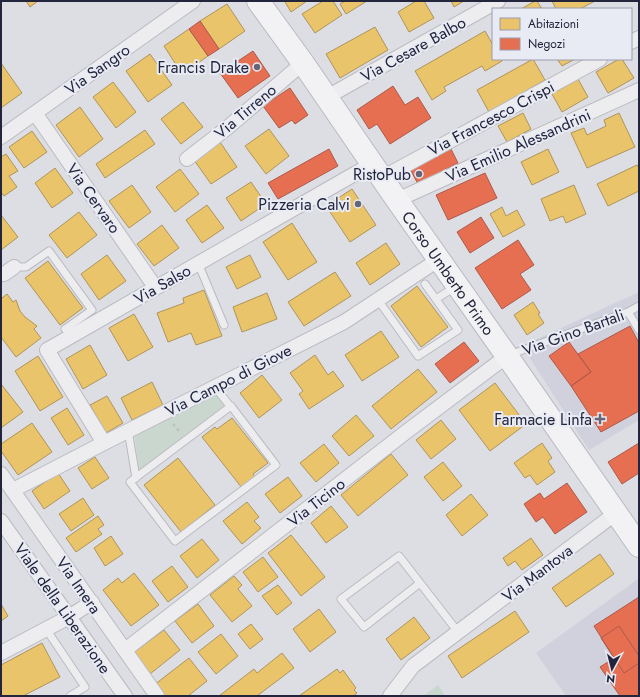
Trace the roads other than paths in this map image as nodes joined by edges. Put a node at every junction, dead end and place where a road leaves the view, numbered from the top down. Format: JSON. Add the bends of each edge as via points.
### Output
{"nodes":[{"id":1,"x":193,"y":1,"type":"edge"},
{"id":2,"x":258,"y":1,"type":"edge"},
{"id":3,"x":498,"y":1,"type":"edge"},
{"id":4,"x":598,"y":60,"type":"edge"},
{"id":5,"x":303,"y":63,"type":"junction"},
{"id":6,"x":639,"y":90,"type":"edge"},
{"id":7,"x":327,"y":97,"type":"junction"},
{"id":8,"x":35,"y":113,"type":"junction"},
{"id":9,"x":1,"y":136,"type":"edge"},
{"id":10,"x":187,"y":159,"type":"dead end"},
{"id":11,"x":377,"y":171,"type":"junction"},
{"id":12,"x":397,"y":200,"type":"junction"},
{"id":13,"x":438,"y":260,"type":"junction"},
{"id":14,"x":198,"y":263,"type":"junction"},
{"id":15,"x":14,"y":267,"type":"joint"},
{"id":16,"x":1,"y":274,"type":"edge"},
{"id":17,"x":153,"y":284,"type":"dead end"},
{"id":18,"x":425,"y":284,"type":"dead end"},
{"id":19,"x":457,"y":286,"type":"junction"},
{"id":20,"x":436,"y":299,"type":"junction"},
{"id":21,"x":378,"y":300,"type":"junction"},
{"id":22,"x":639,"y":306,"type":"edge"},
{"id":23,"x":628,"y":312,"type":"junction"},
{"id":24,"x":224,"y":325,"type":"dead end"},
{"id":25,"x":65,"y":329,"type":"dead end"},
{"id":26,"x":639,"y":330,"type":"edge"},
{"id":27,"x":507,"y":356,"type":"junction"},
{"id":28,"x":215,"y":387,"type":"junction"},
{"id":29,"x":231,"y":406,"type":"junction"},
{"id":30,"x":128,"y":430,"type":"junction"},
{"id":31,"x":104,"y":442,"type":"junction"},
{"id":32,"x":1,"y":474,"type":"edge"},
{"id":33,"x":136,"y":478,"type":"junction"},
{"id":34,"x":12,"y":490,"type":"junction"},
{"id":35,"x":616,"y":513,"type":"junction"},
{"id":36,"x":1,"y":521,"type":"edge"},
{"id":37,"x":639,"y":546,"type":"edge"},
{"id":38,"x":420,"y":583,"type":"junction"},
{"id":39,"x":92,"y":602,"type":"junction"},
{"id":40,"x":69,"y":617,"type":"junction"},
{"id":41,"x":46,"y":629,"type":"junction"},
{"id":42,"x":458,"y":632,"type":"junction"},
{"id":43,"x":125,"y":650,"type":"junction"},
{"id":44,"x":1,"y":653,"type":"edge"},
{"id":45,"x":70,"y":696,"type":"edge"},
{"id":46,"x":125,"y":696,"type":"edge"},
{"id":47,"x":157,"y":696,"type":"edge"},
{"id":48,"x":390,"y":696,"type":"edge"}],
"edges":[{"from":1,"to":8,"type":"street","name":"Via Sangro"},
{"from":2,"to":5,"type":"main road","name":"Corso Umberto Primo"},
{"from":3,"to":7,"type":"street","name":"Via Cesare Balbo"},
{"from":4,"to":11,"type":"street","name":"Via Francesco Crispi"},
{"from":5,"to":7,"type":"main road","name":"Corso Umberto Primo"},
{"from":5,"to":10,"type":"street","name":"Via Tirreno"},
{"from":6,"to":12,"type":"street","name":"Via Emilio Alessandrini"},
{"from":7,"to":11,"type":"main road","name":"Corso Umberto Primo"},
{"from":8,"to":9,"type":"street","name":"Via Sangro"},
{"from":8,"to":17,"type":"street","name":"Via Cervaro"},
{"from":11,"to":12,"type":"main road","name":"Corso Umberto Primo"},
{"from":11,"to":14,"type":"street","name":"Via Salso"},
{"from":12,"to":13,"type":"main road","name":"Corso Umberto Primo"},
{"from":13,"to":19,"type":"main road","name":"Corso Umberto Primo"},
{"from":13,"to":21,"type":"street","name":"Via Campo di Giove"},
{"from":14,"to":24,"type":"lane"},
{"from":14,"to":31,"type":"street","name":"Via Salso","via":[[47,350]]},
{"from":15,"to":16,"type":"street"},
{"from":15,"to":25,"type":"lane","via":[[26,267],[49,251],[92,310]]},
{"from":18,"to":20,"type":"lane"},
{"from":19,"to":20,"type":"lane"},
{"from":19,"to":27,"type":"main road","name":"Corso Umberto Primo"},
{"from":20,"to":21,"type":"lane","via":[[458,330],[418,356]]},
{"from":21,"to":28,"type":"street","name":"Via Campo di Giove","via":[[344,322]]},
{"from":22,"to":23,"type":"lane","name":"Via Gino Bartali"},
{"from":23,"to":26,"type":"lane"},
{"from":23,"to":27,"type":"lane","name":"Via Gino Bartali"},
{"from":27,"to":35,"type":"main road","name":"Corso Umberto Primo"},
{"from":27,"to":43,"type":"street","name":"Via Ticino"},
{"from":28,"to":29,"type":"lane"},
{"from":28,"to":30,"type":"street","name":"Via Campo di Giove"},
{"from":29,"to":33,"type":"lane"},
{"from":29,"to":33,"type":"lane","via":[[276,465],[175,541],[130,482]]},
{"from":30,"to":31,"type":"street","name":"Via Campo di Giove"},
{"from":30,"to":33,"type":"lane"},
{"from":31,"to":34,"type":"street","name":"Via Campo di Giove"},
{"from":32,"to":34,"type":"street","name":"Via Imera"},
{"from":34,"to":39,"type":"street","name":"Via Imera"},
{"from":35,"to":37,"type":"main road","name":"Corso Umberto Primo"},
{"from":35,"to":42,"type":"street","name":"Via Mantova"},
{"from":36,"to":40,"type":"street","name":"Viale della Liberazione"},
{"from":38,"to":38,"type":"lane","via":[[399,556],[341,599],[364,626]]},
{"from":38,"to":42,"type":"lane"},
{"from":39,"to":40,"type":"street"},
{"from":39,"to":43,"type":"street","name":"Via Imera"},
{"from":40,"to":41,"type":"street"},
{"from":40,"to":46,"type":"street","name":"Viale della Liberazione"},
{"from":41,"to":44,"type":"street"},
{"from":41,"to":45,"type":"lane","via":[[85,687]]},
{"from":42,"to":48,"type":"street","name":"Via Mantova","via":[[413,666]]},
{"from":43,"to":47,"type":"street","name":"Via Imera"}]}
